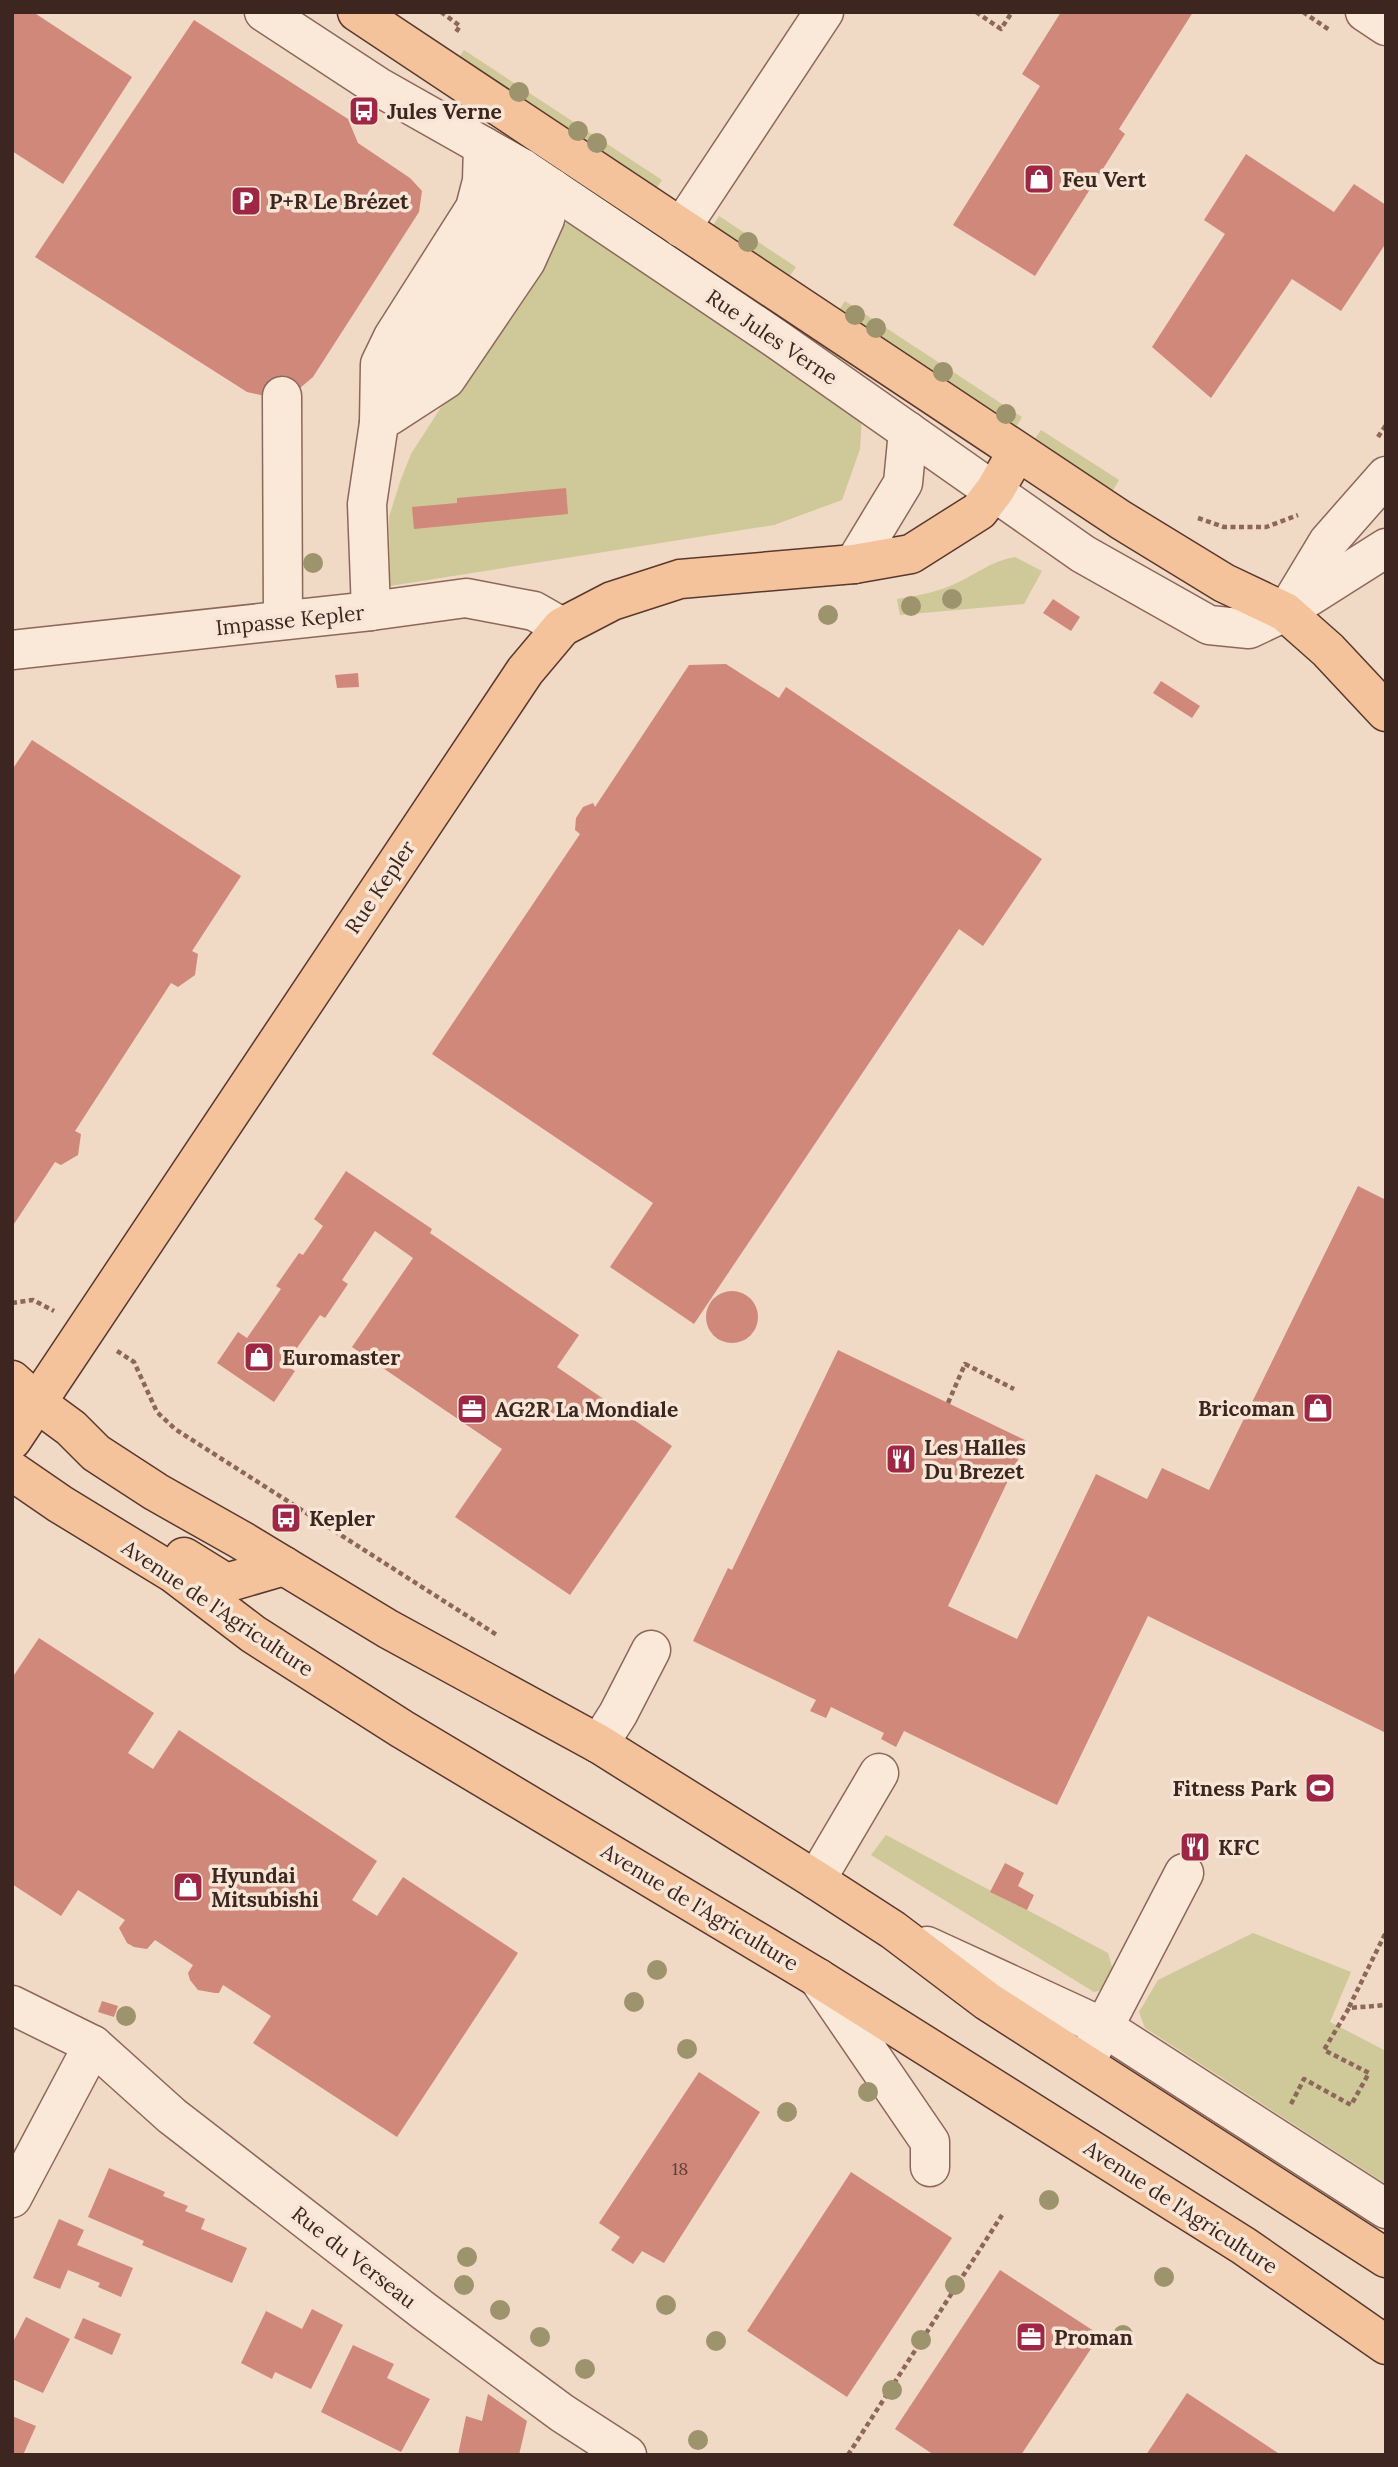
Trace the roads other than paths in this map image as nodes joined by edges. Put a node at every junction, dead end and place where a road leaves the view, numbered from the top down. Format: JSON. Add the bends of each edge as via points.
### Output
{"nodes":[{"id":1,"x":264,"y":12,"type":"edge"},
{"id":2,"x":357,"y":12,"type":"edge"},
{"id":3,"x":824,"y":12,"type":"edge"},
{"id":4,"x":1366,"y":12,"type":"edge"},
{"id":5,"x":1386,"y":26,"type":"edge"},
{"id":6,"x":483,"y":146,"type":"junction"},
{"id":7,"x":537,"y":178,"type":"junction"},
{"id":8,"x":681,"y":228,"type":"junction"},
{"id":9,"x":282,"y":396,"type":"dead end"},
{"id":10,"x":379,"y":423,"type":"junction"},
{"id":11,"x":908,"y":431,"type":"junction"},
{"id":12,"x":1017,"y":452,"type":"junction"},
{"id":13,"x":1380,"y":458,"type":"edge"},
{"id":14,"x":995,"y":491,"type":"junction"},
{"id":15,"x":1386,"y":548,"type":"edge"},
{"id":16,"x":854,"y":564,"type":"junction"},
{"id":17,"x":371,"y":611,"type":"junction"},
{"id":18,"x":1285,"y":612,"type":"junction"},
{"id":19,"x":284,"y":620,"type":"junction"},
{"id":20,"x":562,"y":627,"type":"junction"},
{"id":21,"x":12,"y":650,"type":"edge"},
{"id":22,"x":1386,"y":712,"type":"edge"},
{"id":23,"x":25,"y":1391,"type":"edge"},
{"id":24,"x":12,"y":1440,"type":"edge"},
{"id":25,"x":12,"y":1463,"type":"edge"},
{"id":26,"x":12,"y":1471,"type":"edge"},
{"id":27,"x":284,"y":1566,"type":"junction"},
{"id":28,"x":651,"y":1650,"type":"dead end"},
{"id":29,"x":599,"y":1744,"type":"junction"},
{"id":30,"x":879,"y":1773,"type":"dead end"},
{"id":31,"x":1184,"y":1874,"type":"dead end"},
{"id":32,"x":817,"y":1880,"type":"junction"},
{"id":33,"x":893,"y":1930,"type":"junction"},
{"id":34,"x":818,"y":1978,"type":"junction"},
{"id":35,"x":12,"y":2005,"type":"edge"},
{"id":36,"x":1105,"y":2028,"type":"junction"},
{"id":37,"x":93,"y":2045,"type":"junction"},
{"id":38,"x":1084,"y":2062,"type":"junction"},
{"id":39,"x":930,"y":2167,"type":"dead end"},
{"id":40,"x":12,"y":2198,"type":"edge"},
{"id":41,"x":1386,"y":2209,"type":"edge"},
{"id":42,"x":1386,"y":2258,"type":"edge"},
{"id":43,"x":1386,"y":2345,"type":"edge"},
{"id":44,"x":627,"y":2455,"type":"edge"}],
"edges":[{"from":1,"to":6,"type":"street","name":"Rue Jules Verne","via":[[377,86]]},
{"from":2,"to":8,"type":"main road","name":"Rue Jules Verne"},
{"from":3,"to":8,"type":"street"},
{"from":4,"to":5,"type":"street"},
{"from":6,"to":7,"type":"street","name":"Rue Jules Verne"},
{"from":6,"to":10,"type":"street","via":[[475,208],[380,364]]},
{"from":7,"to":10,"type":"street"},
{"from":7,"to":11,"type":"street","name":"Rue Jules Verne"},
{"from":8,"to":12,"type":"main road","name":"Rue Jules Verne"},
{"from":9,"to":19,"type":"street"},
{"from":10,"to":17,"type":"street","via":[[367,504]]},
{"from":11,"to":14,"type":"street","name":"Rue Jules Verne"},
{"from":11,"to":16,"type":"street","via":[[903,483]]},
{"from":12,"to":14,"type":"main road","name":"Rue Kepler"},
{"from":12,"to":18,"type":"main road","name":"Rue Jules Verne","via":[[1224,583]]},
{"from":13,"to":18,"type":"street"},
{"from":14,"to":16,"type":"main road","name":"Rue Kepler","via":[[979,511],[911,554]]},
{"from":14,"to":18,"type":"street","name":"Rue Jules Verne","via":[[1083,554],[1209,625],[1250,629]]},
{"from":15,"to":18,"type":"street"},
{"from":16,"to":20,"type":"main road","name":"Rue Kepler","via":[[681,579],[612,601]]},
{"from":17,"to":19,"type":"street","name":"Impasse Kepler"},
{"from":17,"to":20,"type":"street","name":"Impasse Kepler","via":[[466,598],[534,611]]},
{"from":18,"to":22,"type":"main road","name":"Rue Jules Verne"},
{"from":19,"to":21,"type":"street","name":"Impasse Kepler"},
{"from":20,"to":23,"type":"main road","name":"Rue Kepler","via":[[517,682]]},
{"from":23,"to":24,"type":"main road"},
{"from":23,"to":27,"type":"main road","via":[[96,1453]]},
{"from":25,"to":27,"type":"main road","name":"Avenue de l'Agriculture","via":[[43,1467],[226,1583]]},
{"from":26,"to":34,"type":"main road","name":"Avenue de l'Agriculture","via":[[173,1573],[253,1633],[402,1729]]},
{"from":27,"to":29,"type":"main road","via":[[388,1629]]},
{"from":28,"to":29,"type":"street"},
{"from":29,"to":32,"type":"main road"},
{"from":30,"to":32,"type":"street"},
{"from":31,"to":36,"type":"street"},
{"from":32,"to":33,"type":"main road"},
{"from":33,"to":36,"type":"street"},
{"from":33,"to":38,"type":"main road","via":[[987,2001]]},
{"from":34,"to":39,"type":"street","via":[[930,2142]]},
{"from":34,"to":43,"type":"main road","name":"Avenue de l'Agriculture","via":[[1244,2246]]},
{"from":35,"to":37,"type":"street","name":"Rue du Verseau"},
{"from":36,"to":38,"type":"street"},
{"from":36,"to":41,"type":"street"},
{"from":37,"to":40,"type":"street"},
{"from":37,"to":44,"type":"street","name":"Rue du Verseau","via":[[172,2116],[413,2302],[562,2413]]},
{"from":38,"to":42,"type":"main road"}]}
